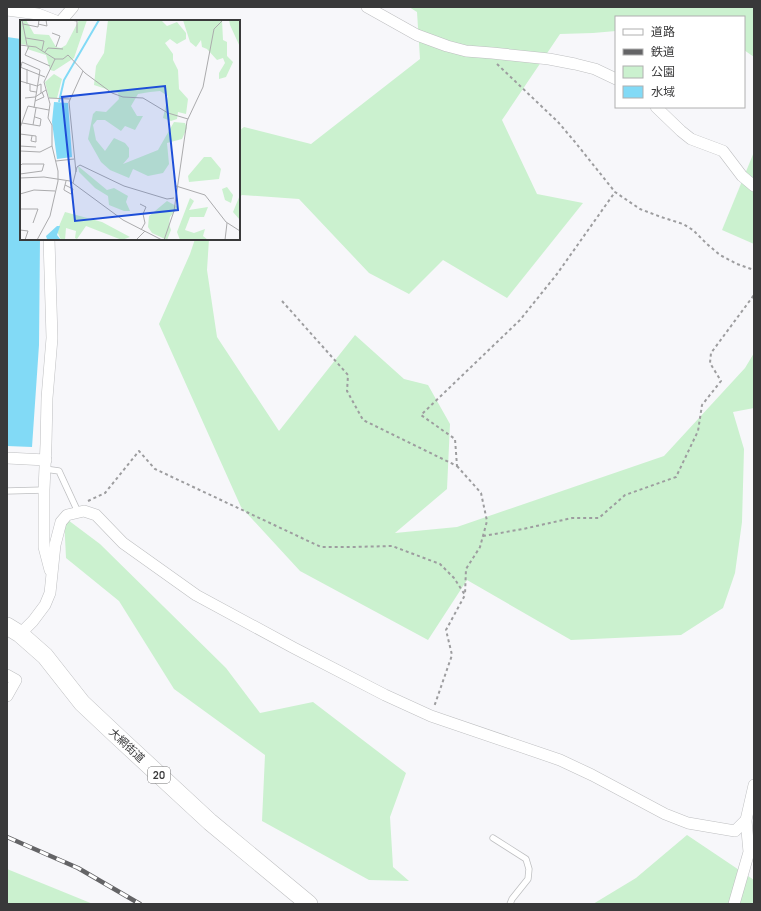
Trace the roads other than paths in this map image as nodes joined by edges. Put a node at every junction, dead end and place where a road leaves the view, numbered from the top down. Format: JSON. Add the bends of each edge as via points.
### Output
{"nodes":[{"id":1,"x":73,"y":7,"type":"edge"},
{"id":2,"x":367,"y":7,"type":"edge"},
{"id":3,"x":7,"y":10,"type":"edge"},
{"id":4,"x":53,"y":20,"type":"edge"},
{"id":5,"x":63,"y":20,"type":"edge"},
{"id":6,"x":615,"y":79,"type":"edge"},
{"id":7,"x":657,"y":108,"type":"edge"},
{"id":8,"x":754,"y":186,"type":"edge"},
{"id":9,"x":49,"y":240,"type":"edge"},
{"id":10,"x":7,"y":458,"type":"edge"},
{"id":11,"x":45,"y":464,"type":"junction"},
{"id":12,"x":44,"y":490,"type":"junction"},
{"id":13,"x":7,"y":491,"type":"edge"},
{"id":14,"x":77,"y":510,"type":"junction"},
{"id":15,"x":52,"y":578,"type":"junction"},
{"id":16,"x":14,"y":630,"type":"edge"},
{"id":17,"x":7,"y":675,"type":"edge"},
{"id":18,"x":7,"y":696,"type":"edge"},
{"id":19,"x":754,"y":785,"type":"edge"},
{"id":20,"x":746,"y":820,"type":"junction"},
{"id":21,"x":493,"y":838,"type":"dead end"},
{"id":22,"x":309,"y":904,"type":"edge"},
{"id":23,"x":510,"y":904,"type":"edge"},
{"id":24,"x":734,"y":904,"type":"edge"}],
"edges":[{"from":1,"to":5,"type":"street"},
{"from":2,"to":6,"type":"street","via":[[417,36],[447,46],[466,51],[575,64],[595,69]]},
{"from":3,"to":4,"type":"street","via":[[38,14]]},
{"from":7,"to":8,"type":"street","via":[[691,139],[723,151],[742,176]]},
{"from":9,"to":11,"type":"street","via":[[52,338]]},
{"from":10,"to":11,"type":"street"},
{"from":11,"to":12,"type":"street"},
{"from":11,"to":14,"type":"lane","via":[[59,471]]},
{"from":12,"to":13,"type":"lane"},
{"from":12,"to":15,"type":"street","via":[[44,547]]},
{"from":14,"to":15,"type":"street","via":[[61,522],[55,545]]},
{"from":14,"to":20,"type":"street","via":[[96,515],[123,542],[196,595],[431,716],[560,760],[665,814],[688,823],[735,831]]},
{"from":15,"to":16,"type":"street","via":[[45,605],[33,621]]},
{"from":16,"to":22,"type":"main road","name":"大網街道","number":"20","via":[[45,656],[82,703],[116,735],[210,822]]},
{"from":17,"to":18,"type":"street","via":[[16,680]]},
{"from":19,"to":20,"type":"street"},
{"from":20,"to":24,"type":"street","via":[[749,852]]},
{"from":21,"to":23,"type":"lane","via":[[526,858],[529,869],[528,878]]}]}
